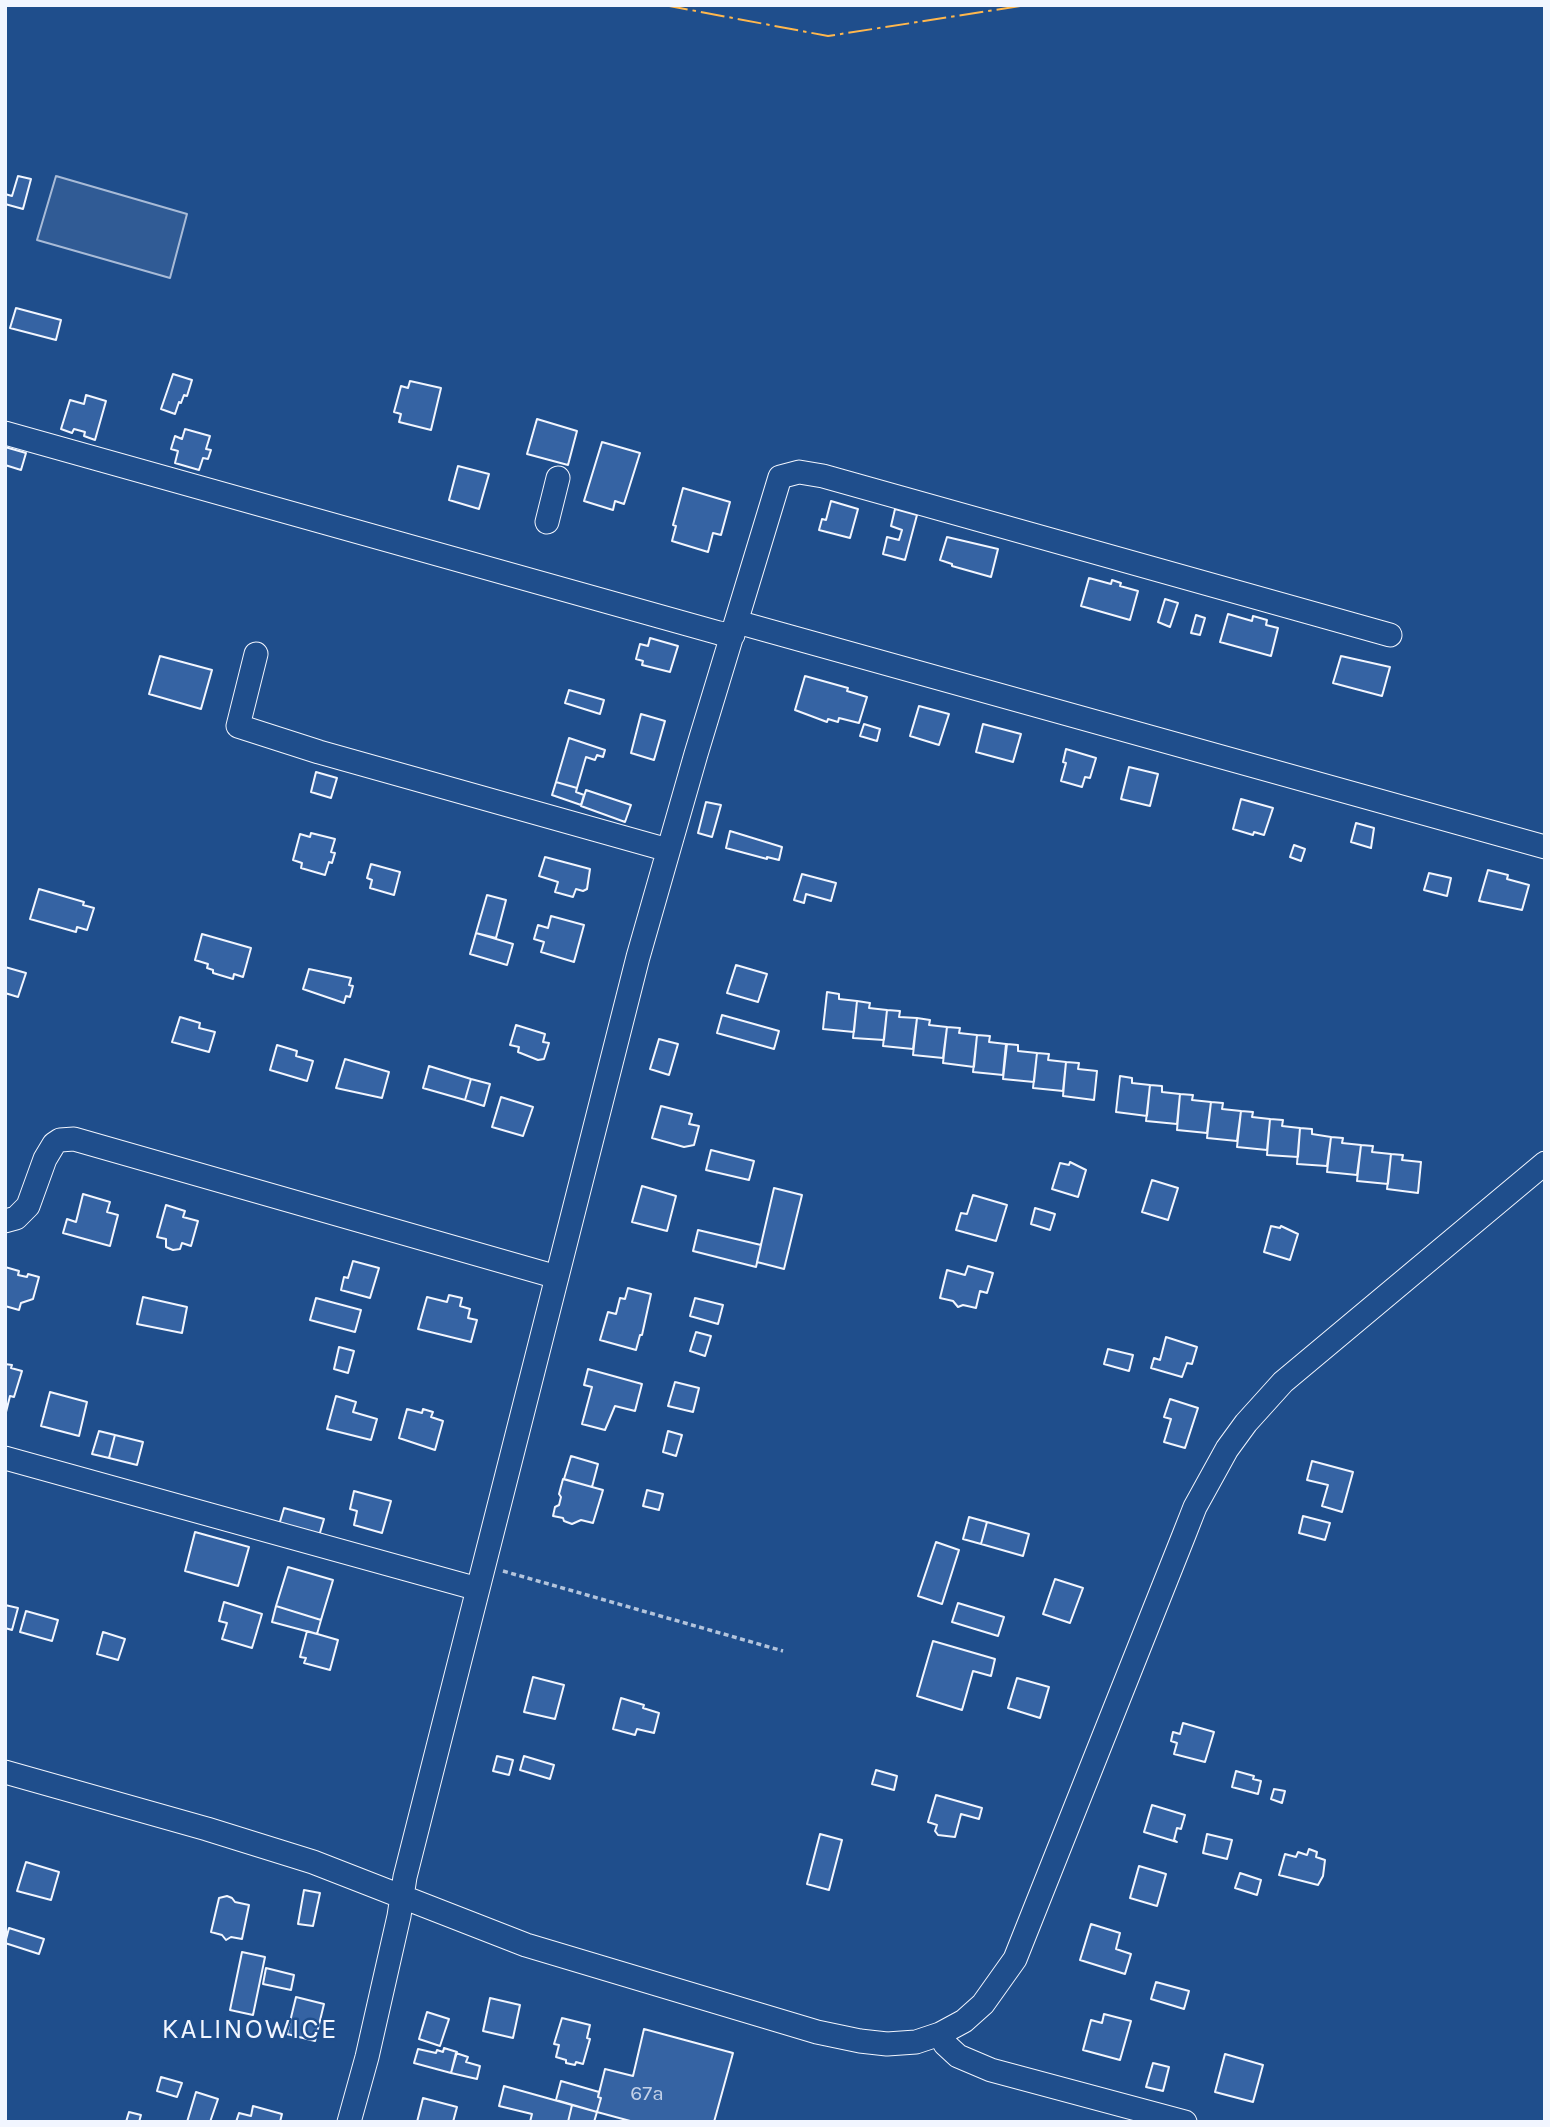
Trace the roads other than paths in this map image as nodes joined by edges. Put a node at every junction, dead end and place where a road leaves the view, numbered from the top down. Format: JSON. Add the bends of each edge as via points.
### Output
{"nodes":[{"id":1,"x":5,"y":433,"type":"edge"},
{"id":2,"x":558,"y":478,"type":"dead end"},
{"id":3,"x":547,"y":522,"type":"dead end"},
{"id":4,"x":735,"y":628,"type":"junction"},
{"id":5,"x":1390,"y":635,"type":"dead end"},
{"id":6,"x":257,"y":654,"type":"dead end"},
{"id":7,"x":1545,"y":847,"type":"edge"},
{"id":8,"x":668,"y":850,"type":"junction"},
{"id":9,"x":1545,"y":1163,"type":"edge"},
{"id":10,"x":5,"y":1221,"type":"edge"},
{"id":11,"x":558,"y":1277,"type":"junction"},
{"id":12,"x":5,"y":1458,"type":"edge"},
{"id":13,"x":478,"y":1589,"type":"junction"},
{"id":14,"x":5,"y":1772,"type":"edge"},
{"id":15,"x":401,"y":1896,"type":"junction"},
{"id":16,"x":940,"y":2034,"type":"junction"},
{"id":17,"x":349,"y":2122,"type":"edge"},
{"id":18,"x":1185,"y":2122,"type":"edge"}],
"edges":[{"from":1,"to":4,"type":"street","via":[[719,633]]},
{"from":2,"to":3,"type":"street"},
{"from":4,"to":5,"type":"street","via":[[779,477],[799,472]]},
{"from":4,"to":7,"type":"street"},
{"from":4,"to":8,"type":"street"},
{"from":6,"to":8,"type":"street","via":[[238,726]]},
{"from":8,"to":11,"type":"street"},
{"from":9,"to":16,"type":"street","via":[[1283,1382],[1227,1449],[1184,1535],[1015,1959],[983,2004]]},
{"from":10,"to":11,"type":"street","via":[[28,1206],[54,1144],[74,1139]]},
{"from":11,"to":13,"type":"street"},
{"from":12,"to":13,"type":"street"},
{"from":13,"to":15,"type":"street"},
{"from":14,"to":15,"type":"street","via":[[289,1854]]},
{"from":15,"to":16,"type":"street","via":[[526,1945],[817,2032],[887,2044]]},
{"from":15,"to":17,"type":"street"},
{"from":16,"to":18,"type":"street","via":[[958,2056],[982,2067]]}]}
